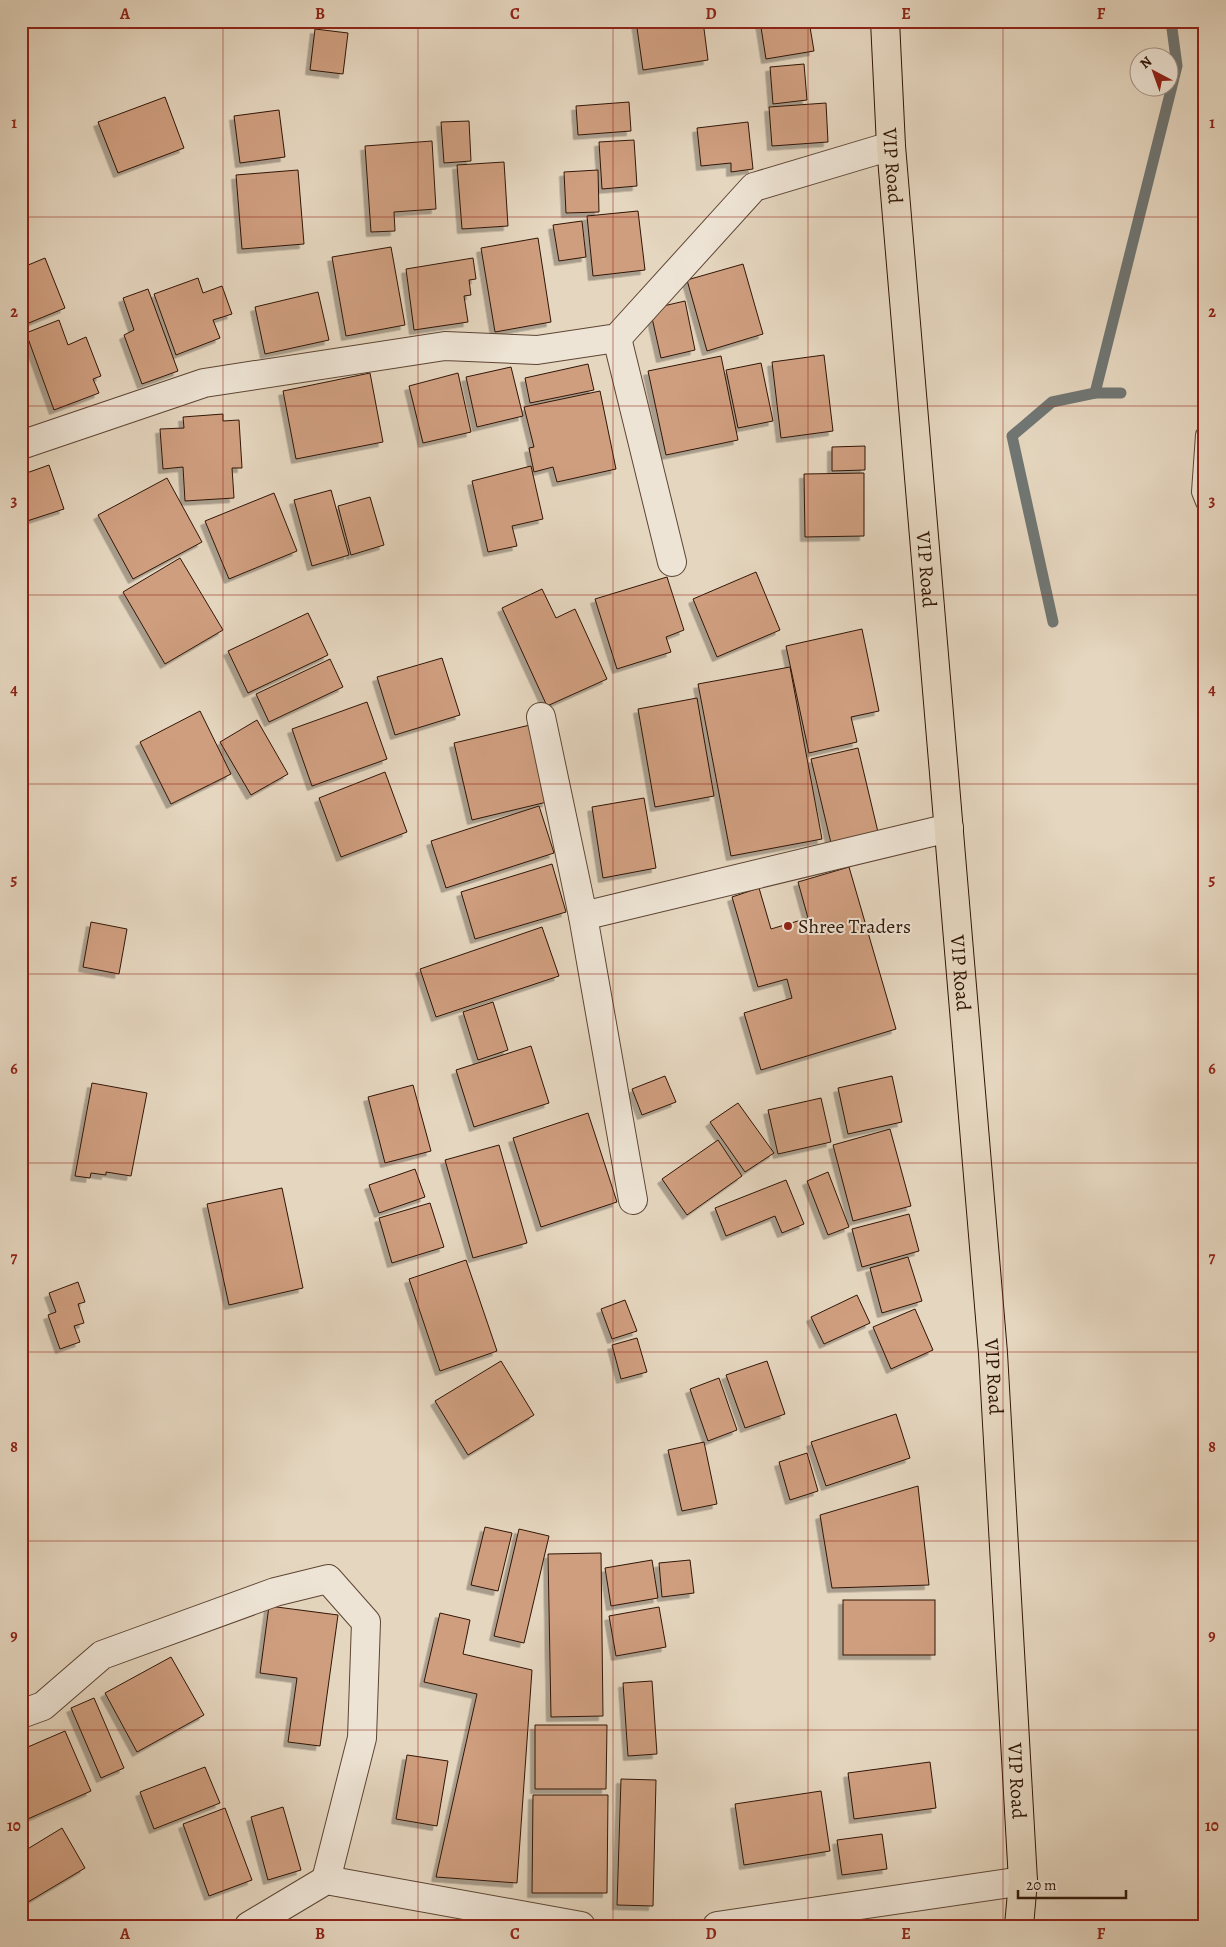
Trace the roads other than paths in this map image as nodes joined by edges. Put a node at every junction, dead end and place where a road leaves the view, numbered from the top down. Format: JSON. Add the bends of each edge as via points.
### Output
{"nodes":[{"id":1,"x":885,"y":21,"type":"edge"},
{"id":2,"x":891,"y":146,"type":"junction"},
{"id":3,"x":617,"y":338,"type":"junction"},
{"id":4,"x":1205,"y":435,"type":"edge"},
{"id":5,"x":21,"y":445,"type":"edge"},
{"id":6,"x":1205,"y":502,"type":"edge"},
{"id":7,"x":672,"y":562,"type":"dead end"},
{"id":8,"x":542,"y":717,"type":"dead end"},
{"id":9,"x":949,"y":828,"type":"junction"},
{"id":10,"x":583,"y":916,"type":"junction"},
{"id":11,"x":633,"y":1200,"type":"dead end"},
{"id":12,"x":21,"y":1714,"type":"edge"},
{"id":13,"x":326,"y":1880,"type":"junction"},
{"id":14,"x":1023,"y":1881,"type":"junction"},
{"id":15,"x":249,"y":1926,"type":"edge"},
{"id":16,"x":581,"y":1926,"type":"edge"},
{"id":17,"x":717,"y":1926,"type":"edge"},
{"id":18,"x":1019,"y":1926,"type":"edge"}],
"edges":[{"from":1,"to":2,"type":"highway","name":"VIP Road"},
{"from":2,"to":3,"type":"street","via":[[754,187]]},
{"from":2,"to":9,"type":"highway","name":"VIP Road"},
{"from":3,"to":5,"type":"street","via":[[537,350],[445,346],[204,383]]},
{"from":3,"to":7,"type":"street"},
{"from":4,"to":6,"type":"lane","via":[[1202,492]]},
{"from":8,"to":10,"type":"street"},
{"from":9,"to":10,"type":"street"},
{"from":9,"to":14,"type":"highway","name":"VIP Road","via":[[994,1353]]},
{"from":10,"to":11,"type":"street"},
{"from":12,"to":13,"type":"street","via":[[44,1706],[102,1655],[275,1592],[328,1579],[366,1622],[362,1738]]},
{"from":13,"to":15,"type":"street"},
{"from":13,"to":16,"type":"street"},
{"from":14,"to":17,"type":"street"},
{"from":14,"to":18,"type":"highway","name":"VIP Road"}]}
